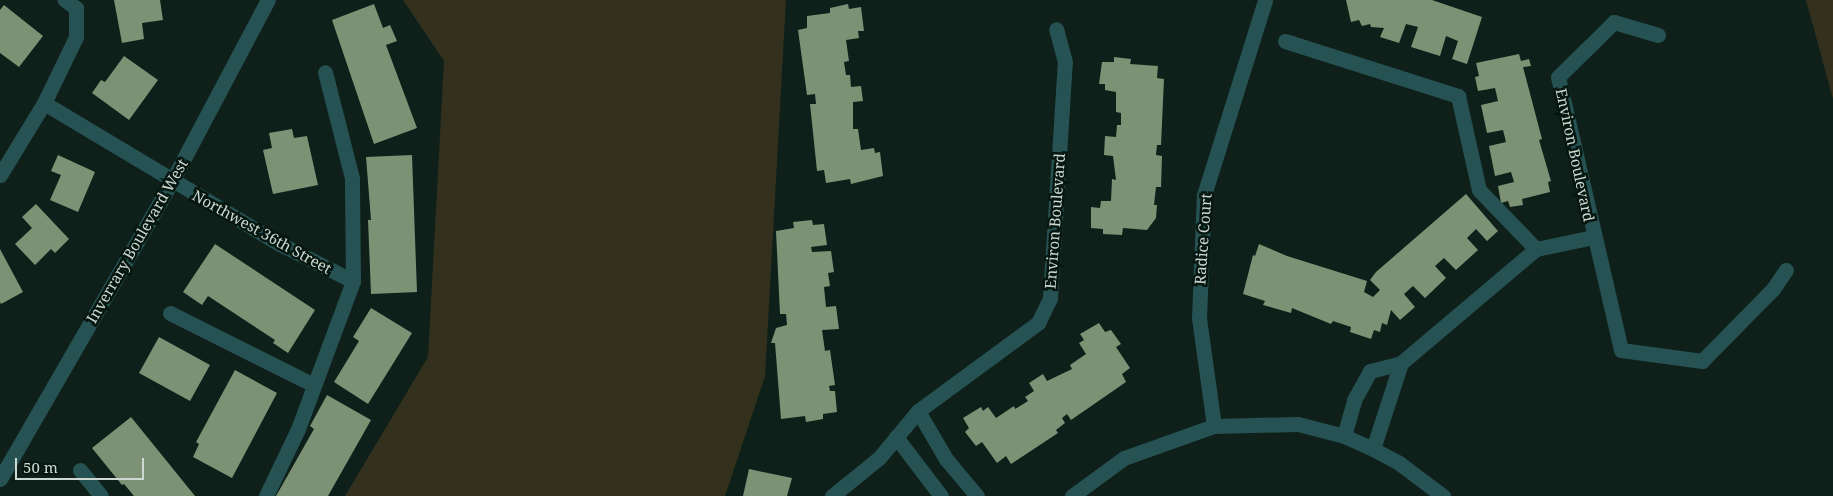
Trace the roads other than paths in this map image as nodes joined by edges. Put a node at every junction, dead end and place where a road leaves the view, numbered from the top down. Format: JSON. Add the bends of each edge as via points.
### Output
{"nodes":[{"id":1,"x":268,"y":0,"type":"edge"},
{"id":2,"x":1265,"y":0,"type":"edge"},
{"id":3,"x":70,"y":4,"type":"edge"},
{"id":4,"x":1056,"y":30,"type":"dead end"},
{"id":5,"x":1658,"y":35,"type":"dead end"},
{"id":6,"x":1285,"y":40,"type":"dead end"},
{"id":7,"x":325,"y":72,"type":"dead end"},
{"id":8,"x":44,"y":103,"type":"junction"},
{"id":9,"x":0,"y":175,"type":"edge"},
{"id":10,"x":172,"y":181,"type":"junction"},
{"id":11,"x":1593,"y":237,"type":"junction"},
{"id":12,"x":1536,"y":250,"type":"junction"},
{"id":13,"x":1786,"y":270,"type":"dead end"},
{"id":14,"x":352,"y":282,"type":"junction"},
{"id":15,"x":170,"y":313,"type":"dead end"},
{"id":16,"x":1400,"y":363,"type":"junction"},
{"id":17,"x":314,"y":386,"type":"junction"},
{"id":18,"x":918,"y":411,"type":"junction"},
{"id":19,"x":1214,"y":426,"type":"junction"},
{"id":20,"x":1344,"y":436,"type":"junction"},
{"id":21,"x":896,"y":437,"type":"junction"},
{"id":22,"x":1373,"y":449,"type":"junction"},
{"id":23,"x":80,"y":470,"type":"dead end"},
{"id":24,"x":0,"y":479,"type":"edge"},
{"id":25,"x":101,"y":496,"type":"edge"},
{"id":26,"x":266,"y":496,"type":"edge"},
{"id":27,"x":832,"y":496,"type":"edge"},
{"id":28,"x":941,"y":496,"type":"edge"},
{"id":29,"x":977,"y":496,"type":"edge"},
{"id":30,"x":1072,"y":496,"type":"edge"},
{"id":31,"x":1443,"y":496,"type":"edge"}],
"edges":[{"from":1,"to":10,"type":"street","name":"Inverrary Boulevard West"},
{"from":2,"to":19,"type":"street","name":"Radice Court","via":[[1204,195],[1199,318]]},
{"from":3,"to":8,"type":"street","via":[[76,38]]},
{"from":4,"to":18,"type":"street","name":"Environ Boulevard","via":[[1065,62],[1050,298],[1038,323]]},
{"from":5,"to":11,"type":"street","name":"Environ Boulevard","via":[[1614,22],[1558,77]]},
{"from":6,"to":12,"type":"street","via":[[1458,96],[1479,190]]},
{"from":7,"to":14,"type":"street","via":[[352,178]]},
{"from":8,"to":9,"type":"street"},
{"from":8,"to":10,"type":"street","name":"Northwest 36th Street"},
{"from":10,"to":14,"type":"street","name":"Northwest 36th Street"},
{"from":10,"to":24,"type":"street","name":"Inverrary Boulevard West"},
{"from":11,"to":12,"type":"street","name":"Environ Boulevard"},
{"from":11,"to":13,"type":"street","name":"Environ Boulevard","via":[[1621,350],[1702,362],[1773,289]]},
{"from":12,"to":16,"type":"street","name":"Environ Boulevard"},
{"from":14,"to":17,"type":"street"},
{"from":15,"to":17,"type":"street"},
{"from":16,"to":20,"type":"street","via":[[1370,371],[1354,400]]},
{"from":16,"to":22,"type":"street"},
{"from":17,"to":26,"type":"street","via":[[298,429]]},
{"from":18,"to":21,"type":"street","name":"Environ Boulevard"},
{"from":18,"to":29,"type":"street","via":[[946,459]]},
{"from":19,"to":20,"type":"street","via":[[1298,424]]},
{"from":19,"to":30,"type":"street","via":[[1124,458]]},
{"from":20,"to":22,"type":"street"},
{"from":21,"to":27,"type":"street","name":"Environ Boulevard","via":[[879,458]]},
{"from":21,"to":28,"type":"street"},
{"from":22,"to":31,"type":"street","via":[[1399,463]]},
{"from":23,"to":25,"type":"street"}]}
